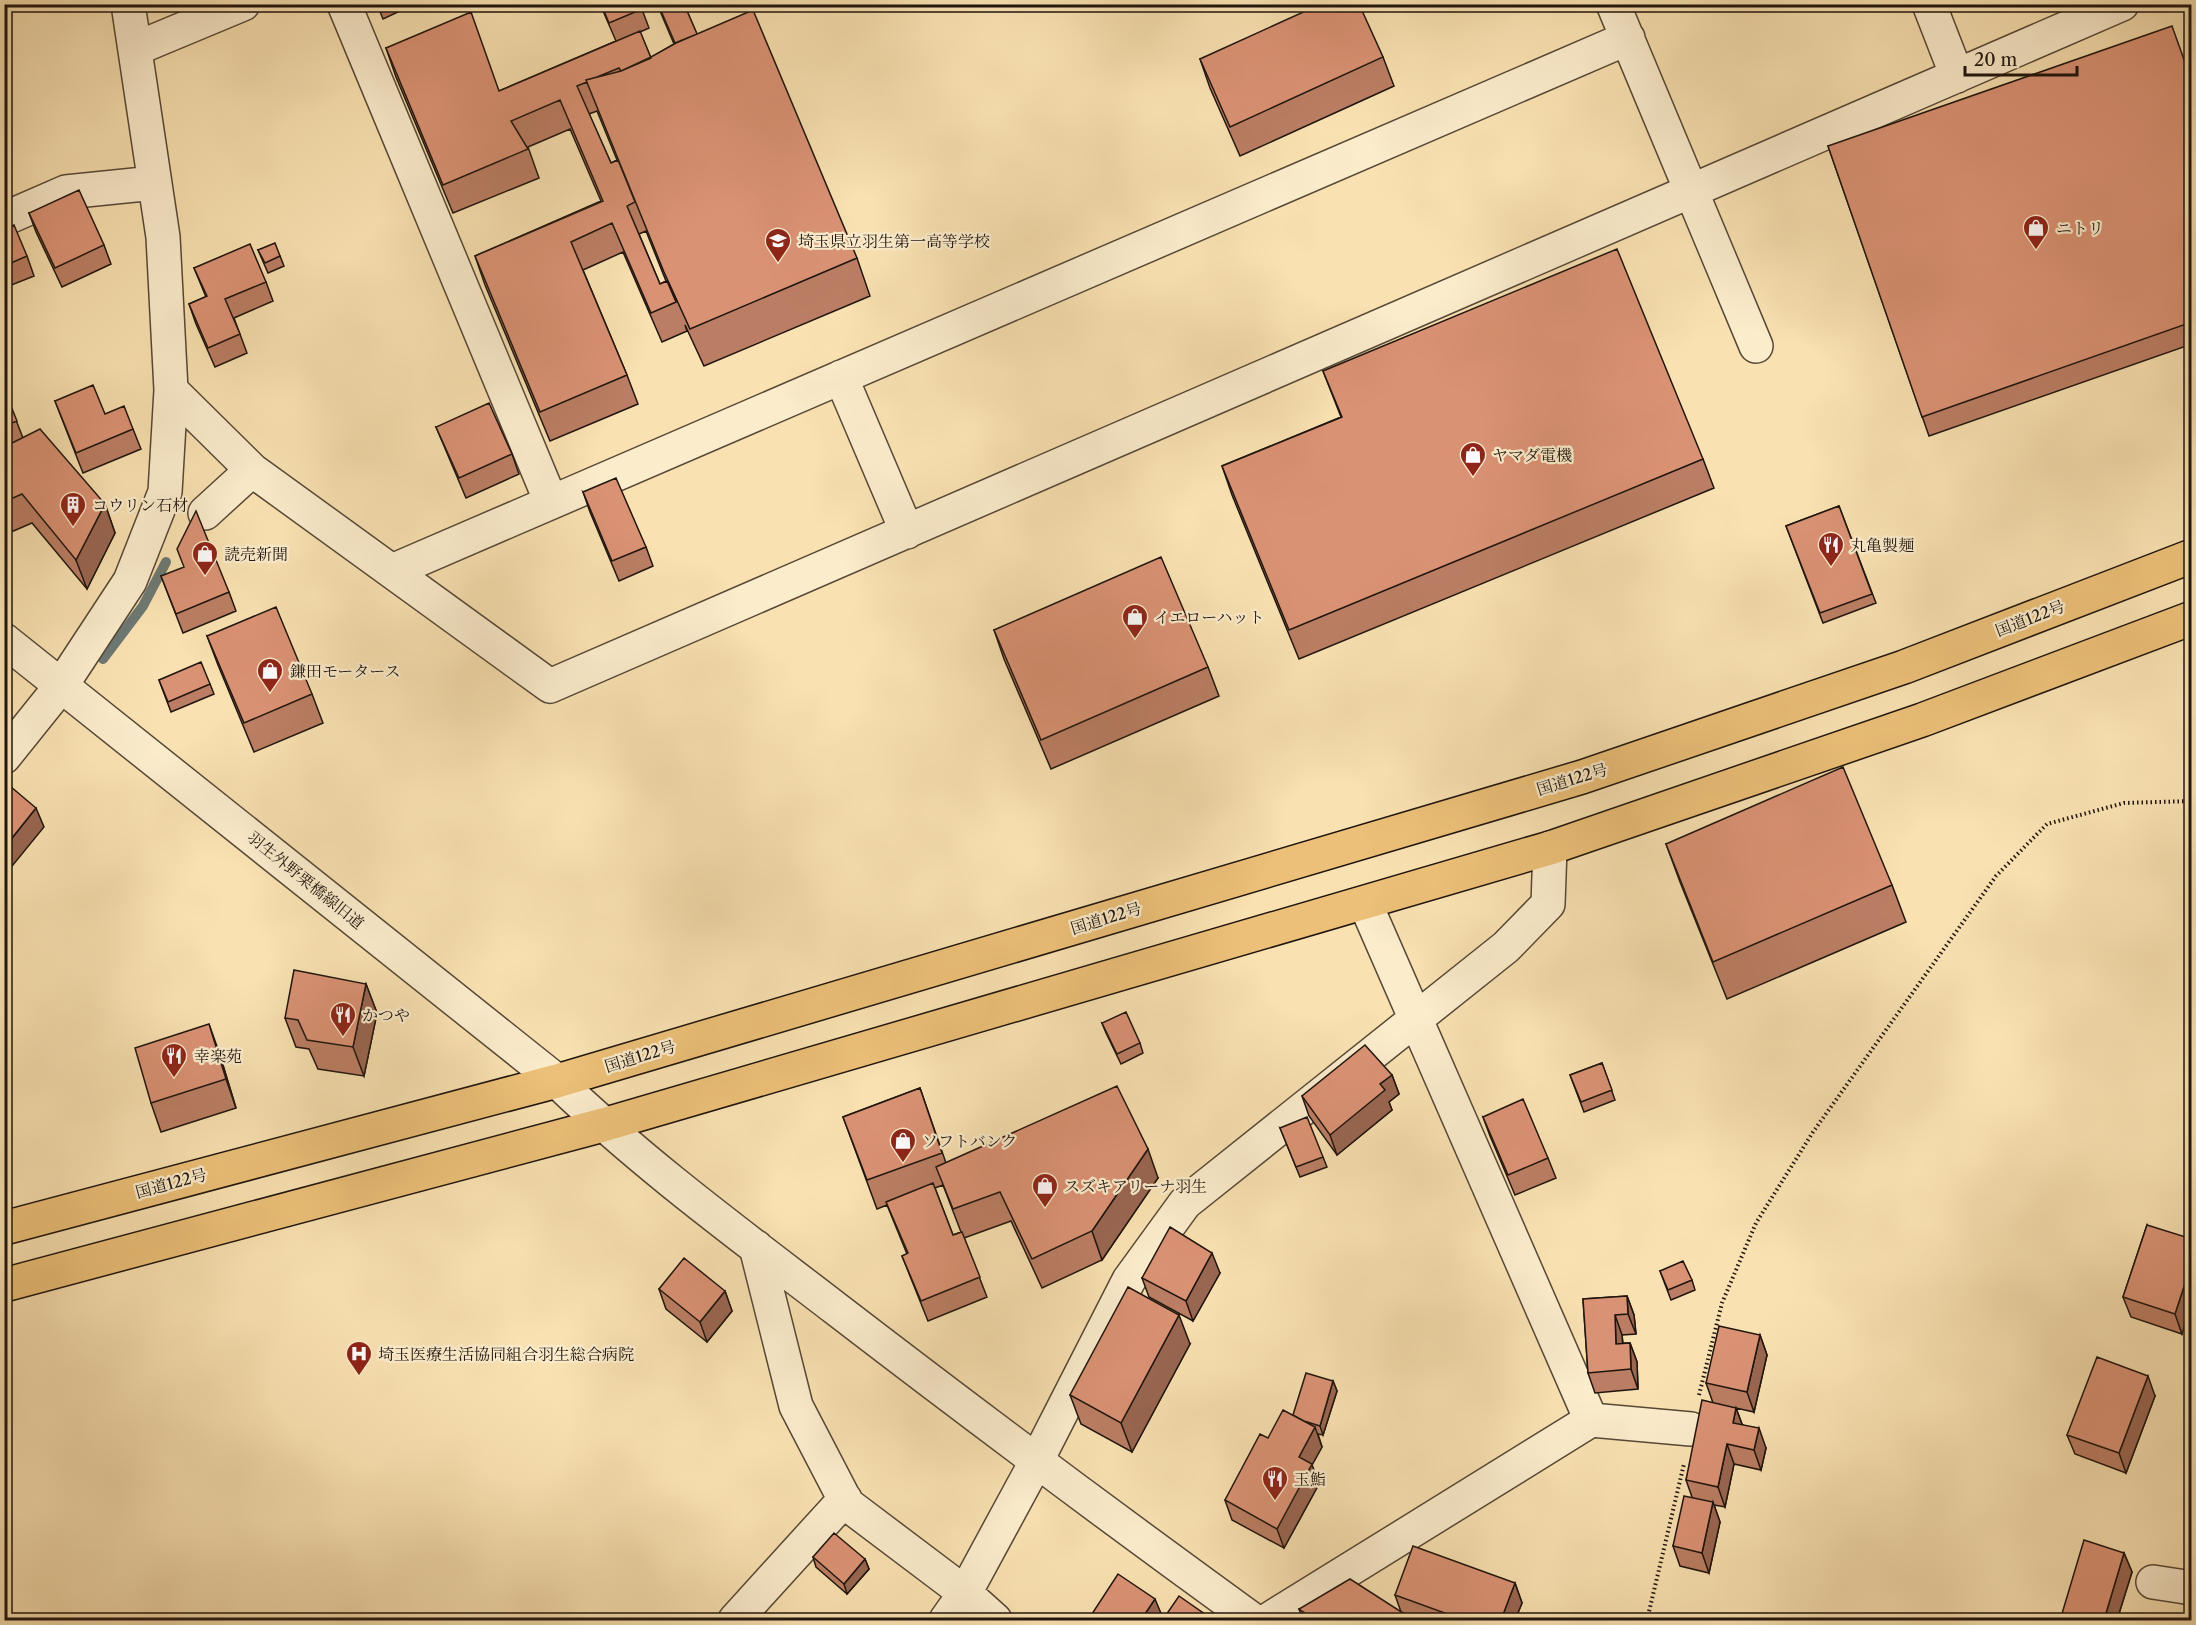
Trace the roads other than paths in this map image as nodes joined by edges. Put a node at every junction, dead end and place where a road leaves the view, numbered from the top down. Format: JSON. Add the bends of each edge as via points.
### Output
{"nodes":[{"id":1,"x":128,"y":4,"type":"edge"},
{"id":2,"x":243,"y":4,"type":"edge"},
{"id":3,"x":344,"y":4,"type":"edge"},
{"id":4,"x":1613,"y":4,"type":"edge"},
{"id":5,"x":1929,"y":4,"type":"edge"},
{"id":6,"x":2122,"y":4,"type":"edge"},
{"id":7,"x":1628,"y":38,"type":"junction"},
{"id":8,"x":135,"y":49,"type":"junction"},
{"id":9,"x":1958,"y":76,"type":"junction"},
{"id":10,"x":154,"y":183,"type":"junction"},
{"id":11,"x":1692,"y":192,"type":"junction"},
{"id":12,"x":4,"y":219,"type":"edge"},
{"id":13,"x":1756,"y":346,"type":"dead end"},
{"id":14,"x":841,"y":377,"type":"junction"},
{"id":15,"x":171,"y":390,"type":"junction"},
{"id":16,"x":252,"y":470,"type":"junction"},
{"id":17,"x":551,"y":502,"type":"junction"},
{"id":18,"x":205,"y":513,"type":"dead end"},
{"id":19,"x":907,"y":532,"type":"junction"},
{"id":20,"x":2192,"y":556,"type":"edge"},
{"id":21,"x":392,"y":571,"type":"junction"},
{"id":22,"x":2192,"y":618,"type":"edge"},
{"id":23,"x":4,"y":640,"type":"edge"},
{"id":24,"x":62,"y":686,"type":"junction"},
{"id":25,"x":4,"y":757,"type":"edge"},
{"id":26,"x":1550,"y":848,"type":"junction"},
{"id":27,"x":1365,"y":903,"type":"junction"},
{"id":28,"x":1416,"y":1019,"type":"junction"},
{"id":29,"x":557,"y":1081,"type":"junction"},
{"id":30,"x":603,"y":1125,"type":"junction"},
{"id":31,"x":4,"y":1228,"type":"edge"},
{"id":32,"x":756,"y":1247,"type":"junction"},
{"id":33,"x":4,"y":1285,"type":"edge"},
{"id":34,"x":1591,"y":1420,"type":"junction"},
{"id":35,"x":1691,"y":1429,"type":"road end"},
{"id":36,"x":1036,"y":1462,"type":"junction"},
{"id":37,"x":845,"y":1499,"type":"junction"},
{"id":38,"x":2153,"y":1582,"type":"dead end"},
{"id":39,"x":2192,"y":1588,"type":"edge"},
{"id":40,"x":965,"y":1593,"type":"junction"},
{"id":41,"x":735,"y":1620,"type":"edge"},
{"id":42,"x":945,"y":1620,"type":"edge"},
{"id":43,"x":995,"y":1620,"type":"edge"},
{"id":44,"x":1253,"y":1620,"type":"edge"},
{"id":45,"x":1268,"y":1620,"type":"edge"}],
"edges":[{"from":1,"to":8,"type":"street"},
{"from":2,"to":8,"type":"street"},
{"from":3,"to":17,"type":"street"},
{"from":4,"to":7,"type":"street"},
{"from":5,"to":9,"type":"street"},
{"from":6,"to":9,"type":"street"},
{"from":7,"to":11,"type":"street"},
{"from":7,"to":14,"type":"street"},
{"from":8,"to":10,"type":"street"},
{"from":9,"to":11,"type":"street"},
{"from":10,"to":12,"type":"street","via":[[66,192]]},
{"from":10,"to":15,"type":"street","via":[[163,237]]},
{"from":11,"to":13,"type":"street"},
{"from":11,"to":19,"type":"street"},
{"from":14,"to":17,"type":"street"},
{"from":14,"to":19,"type":"street"},
{"from":15,"to":16,"type":"street"},
{"from":15,"to":24,"type":"street","via":[[165,492],[130,581]]},
{"from":16,"to":18,"type":"street"},
{"from":16,"to":21,"type":"street"},
{"from":17,"to":21,"type":"street"},
{"from":19,"to":21,"type":"street","via":[[550,686]]},
{"from":20,"to":29,"type":"highway","name":"国道122号","via":[[1904,667],[1582,777]]},
{"from":22,"to":26,"type":"highway","via":[[1922,720]]},
{"from":23,"to":24,"type":"street","name":"羽生外野栗橋線旧道"},
{"from":24,"to":25,"type":"street"},
{"from":24,"to":29,"type":"street","name":"羽生外野栗橋線旧道"},
{"from":26,"to":27,"type":"highway"},
{"from":26,"to":28,"type":"street","via":[[1548,904],[1506,947]]},
{"from":27,"to":28,"type":"street"},
{"from":27,"to":30,"type":"highway"},
{"from":28,"to":34,"type":"street"},
{"from":28,"to":36,"type":"street","via":[[1185,1203],[1129,1280]]},
{"from":29,"to":30,"type":"street","name":"羽生外野栗橋線旧道"},
{"from":29,"to":31,"type":"highway","name":"国道122号"},
{"from":30,"to":32,"type":"street","name":"羽生外野栗橋線旧道"},
{"from":30,"to":33,"type":"highway"},
{"from":32,"to":36,"type":"street","name":"羽生外野栗橋線旧道"},
{"from":32,"to":37,"type":"street","via":[[796,1406]]},
{"from":34,"to":35,"type":"street"},
{"from":34,"to":45,"type":"street"},
{"from":36,"to":40,"type":"street"},
{"from":36,"to":44,"type":"street","name":"羽生外野栗橋線旧道"},
{"from":37,"to":40,"type":"street"},
{"from":37,"to":41,"type":"street"},
{"from":38,"to":39,"type":"street"},
{"from":40,"to":42,"type":"street"},
{"from":40,"to":43,"type":"street"}]}
